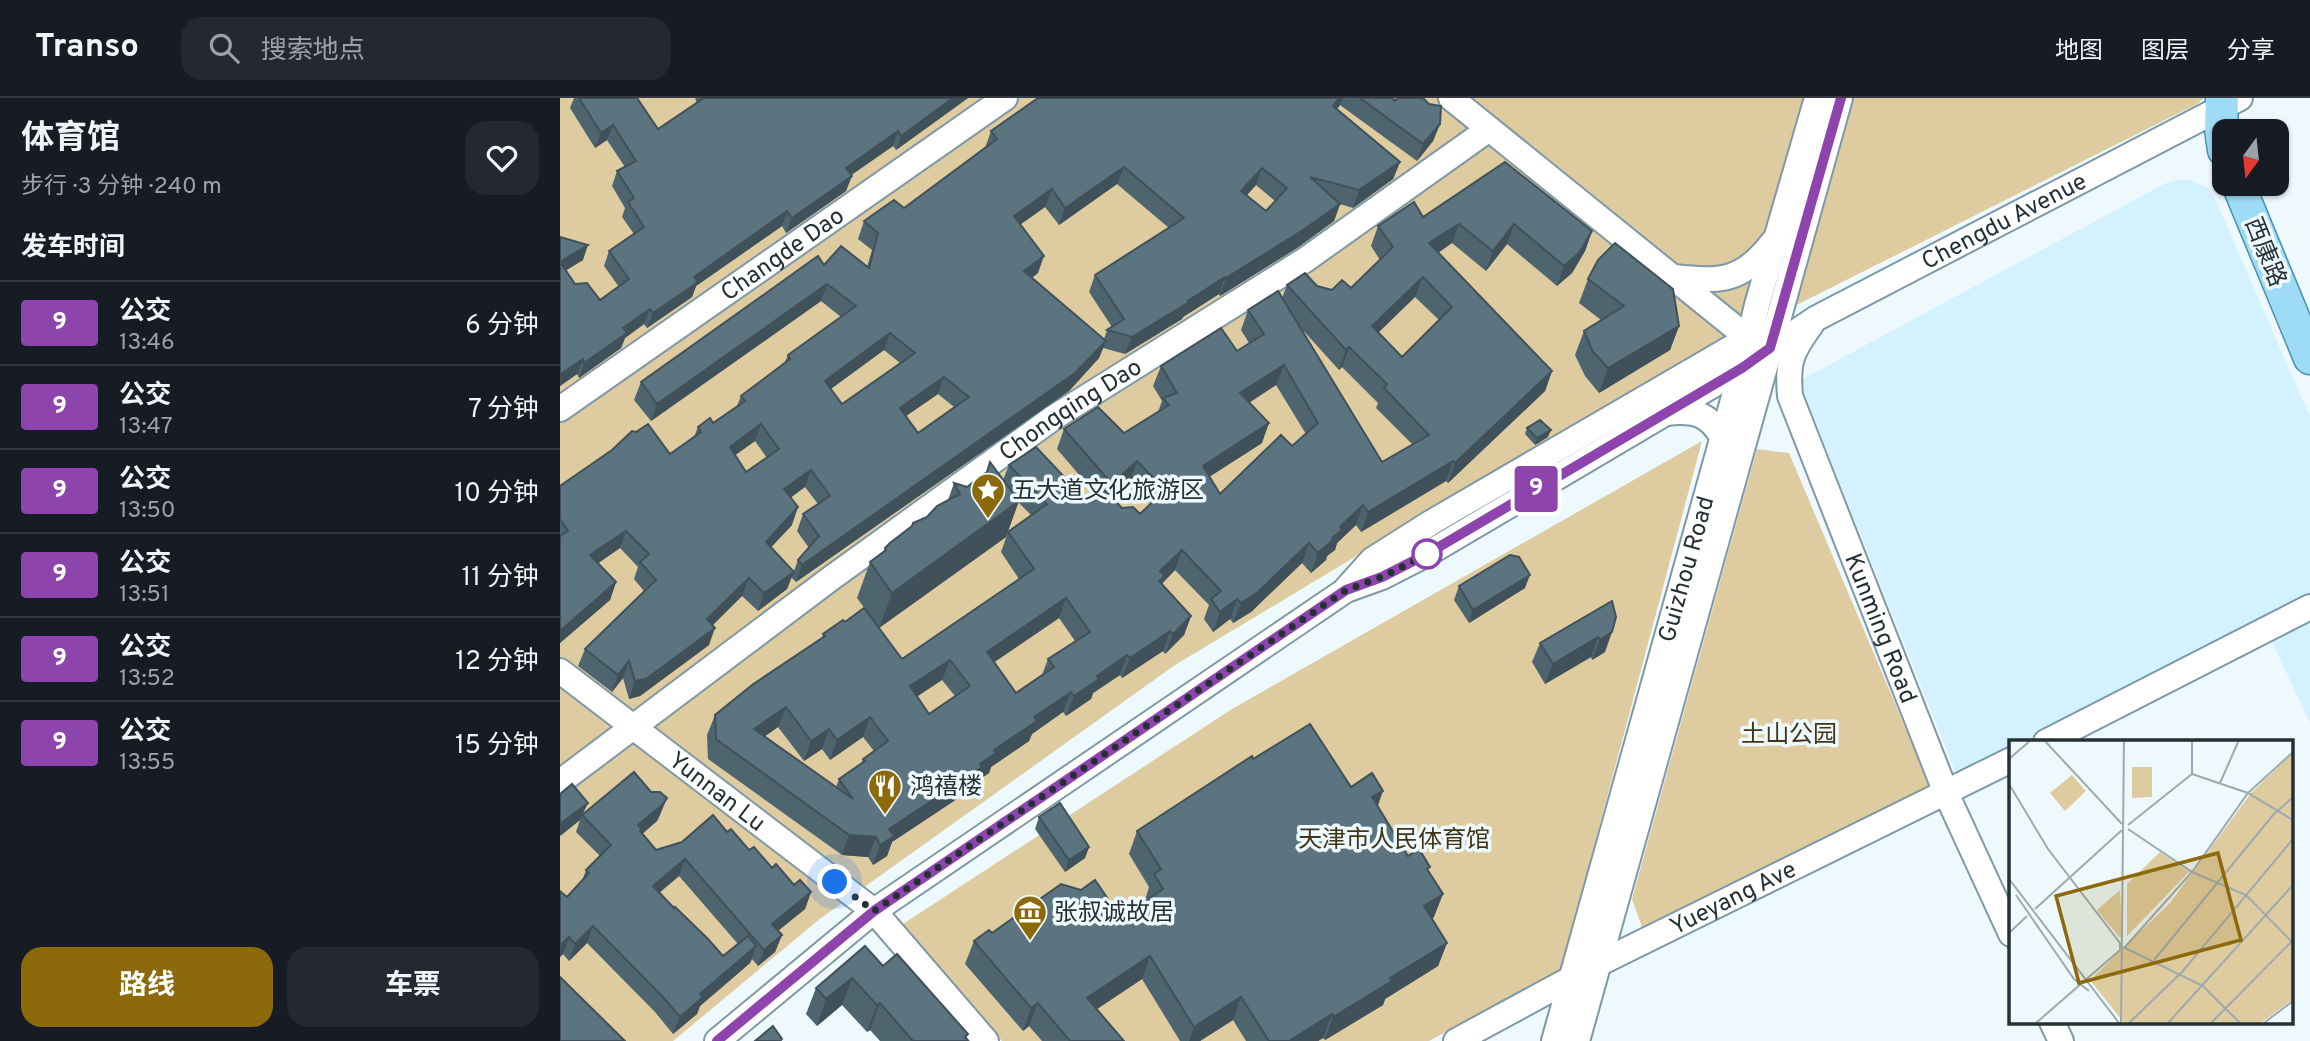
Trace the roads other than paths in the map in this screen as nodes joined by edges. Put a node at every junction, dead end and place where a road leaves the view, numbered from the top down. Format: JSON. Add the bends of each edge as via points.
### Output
{"nodes":[{"id":1,"x":1005,"y":98,"type":"edge"},
{"id":2,"x":1451,"y":98,"type":"edge"},
{"id":3,"x":1817,"y":98,"type":"edge"},
{"id":4,"x":1840,"y":98,"type":"edge"},
{"id":5,"x":2228,"y":101,"type":"edge"},
{"id":6,"x":2226,"y":119,"type":"edge"},
{"id":7,"x":1489,"y":129,"type":"junction"},
{"id":8,"x":2243,"y":196,"type":"edge"},
{"id":9,"x":1777,"y":236,"type":"junction"},
{"id":10,"x":1674,"y":277,"type":"junction"},
{"id":11,"x":1815,"y":319,"type":"junction"},
{"id":12,"x":1759,"y":343,"type":"junction"},
{"id":13,"x":2310,"y":358,"type":"edge"},
{"id":14,"x":1742,"y":368,"type":"junction"},
{"id":15,"x":560,"y":409,"type":"edge"},
{"id":16,"x":1665,"y":413,"type":"junction"},
{"id":17,"x":1722,"y":436,"type":"junction"},
{"id":18,"x":1346,"y":590,"type":"junction"},
{"id":19,"x":2310,"y":607,"type":"edge"},
{"id":20,"x":560,"y":671,"type":"edge"},
{"id":21,"x":633,"y":728,"type":"junction"},
{"id":22,"x":2050,"y":740,"type":"edge"},
{"id":23,"x":2009,"y":761,"type":"edge"},
{"id":24,"x":560,"y":782,"type":"edge"},
{"id":25,"x":1946,"y":793,"type":"junction"},
{"id":26,"x":874,"y":911,"type":"junction"},
{"id":27,"x":2009,"y":930,"type":"edge"},
{"id":28,"x":1598,"y":964,"type":"junction"},
{"id":29,"x":1570,"y":979,"type":"junction"},
{"id":30,"x":2053,"y":1024,"type":"edge"},
{"id":31,"x":717,"y":1041,"type":"edge"},
{"id":32,"x":986,"y":1041,"type":"edge"},
{"id":33,"x":1455,"y":1041,"type":"edge"},
{"id":34,"x":1554,"y":1041,"type":"edge"},
{"id":35,"x":1577,"y":1041,"type":"edge"},
{"id":36,"x":2061,"y":1041,"type":"edge"}],
"edges":[{"from":1,"to":15,"type":"street","name":"Changde Dao"},
{"from":2,"to":7,"type":"street"},
{"from":3,"to":9,"type":"street","name":"Guizhou Road"},
{"from":4,"to":12,"type":"street","name":"Guizhou Road"},
{"from":5,"to":6,"type":"main road"},
{"from":5,"to":11,"type":"street","name":"Chengdu Avenue"},
{"from":7,"to":10,"type":"street"},
{"from":7,"to":21,"type":"street","name":"Chongqing Dao","via":[[1305,260],[1053,418]]},
{"from":8,"to":13,"type":"main road","name":"西康路"},
{"from":9,"to":10,"type":"street","via":[[1756,263],[1731,276],[1709,281]]},
{"from":9,"to":12,"type":"street","name":"Guizhou Road"},
{"from":10,"to":12,"type":"street"},
{"from":11,"to":12,"type":"street","name":"Chengdu Avenue"},
{"from":11,"to":25,"type":"street","name":"Kunming Road","via":[[1790,360],[1790,396]]},
{"from":12,"to":14,"type":"street","name":"Guizhou Road"},
{"from":12,"to":18,"type":"street","name":"Chengdu Avenue","via":[[1432,522],[1372,560]]},
{"from":12,"to":28,"type":"street","name":"Guizhou Road","via":[[1752,417]]},
{"from":14,"to":16,"type":"street","name":"Chengdu Avenue"},
{"from":14,"to":17,"type":"street","name":"Guizhou Road"},
{"from":16,"to":17,"type":"street","via":[[1702,415]]},
{"from":16,"to":18,"type":"street","name":"Chengdu Avenue","via":[[1427,554]]},
{"from":17,"to":29,"type":"street","name":"Guizhou Road"},
{"from":18,"to":26,"type":"street","name":"Chengdu Avenue"},
{"from":19,"to":22,"type":"street"},
{"from":20,"to":21,"type":"street","name":"Yunnan Lu"},
{"from":21,"to":24,"type":"street","name":"Chongqing Dao"},
{"from":21,"to":26,"type":"street","name":"Yunnan Lu"},
{"from":23,"to":25,"type":"street","name":"Yueyang Ave"},
{"from":25,"to":27,"type":"street","name":"Kunming Road"},
{"from":25,"to":28,"type":"street","name":"Yueyang Ave"},
{"from":26,"to":31,"type":"street","name":"Chengdu Avenue"},
{"from":26,"to":32,"type":"street","name":"Yunnan Lu"},
{"from":28,"to":29,"type":"street","name":"Yueyang Ave"},
{"from":28,"to":35,"type":"street","name":"Guizhou Road"},
{"from":29,"to":33,"type":"street","name":"Yueyang Ave"},
{"from":29,"to":34,"type":"street","name":"Guizhou Road"},
{"from":30,"to":36,"type":"street"}]}
